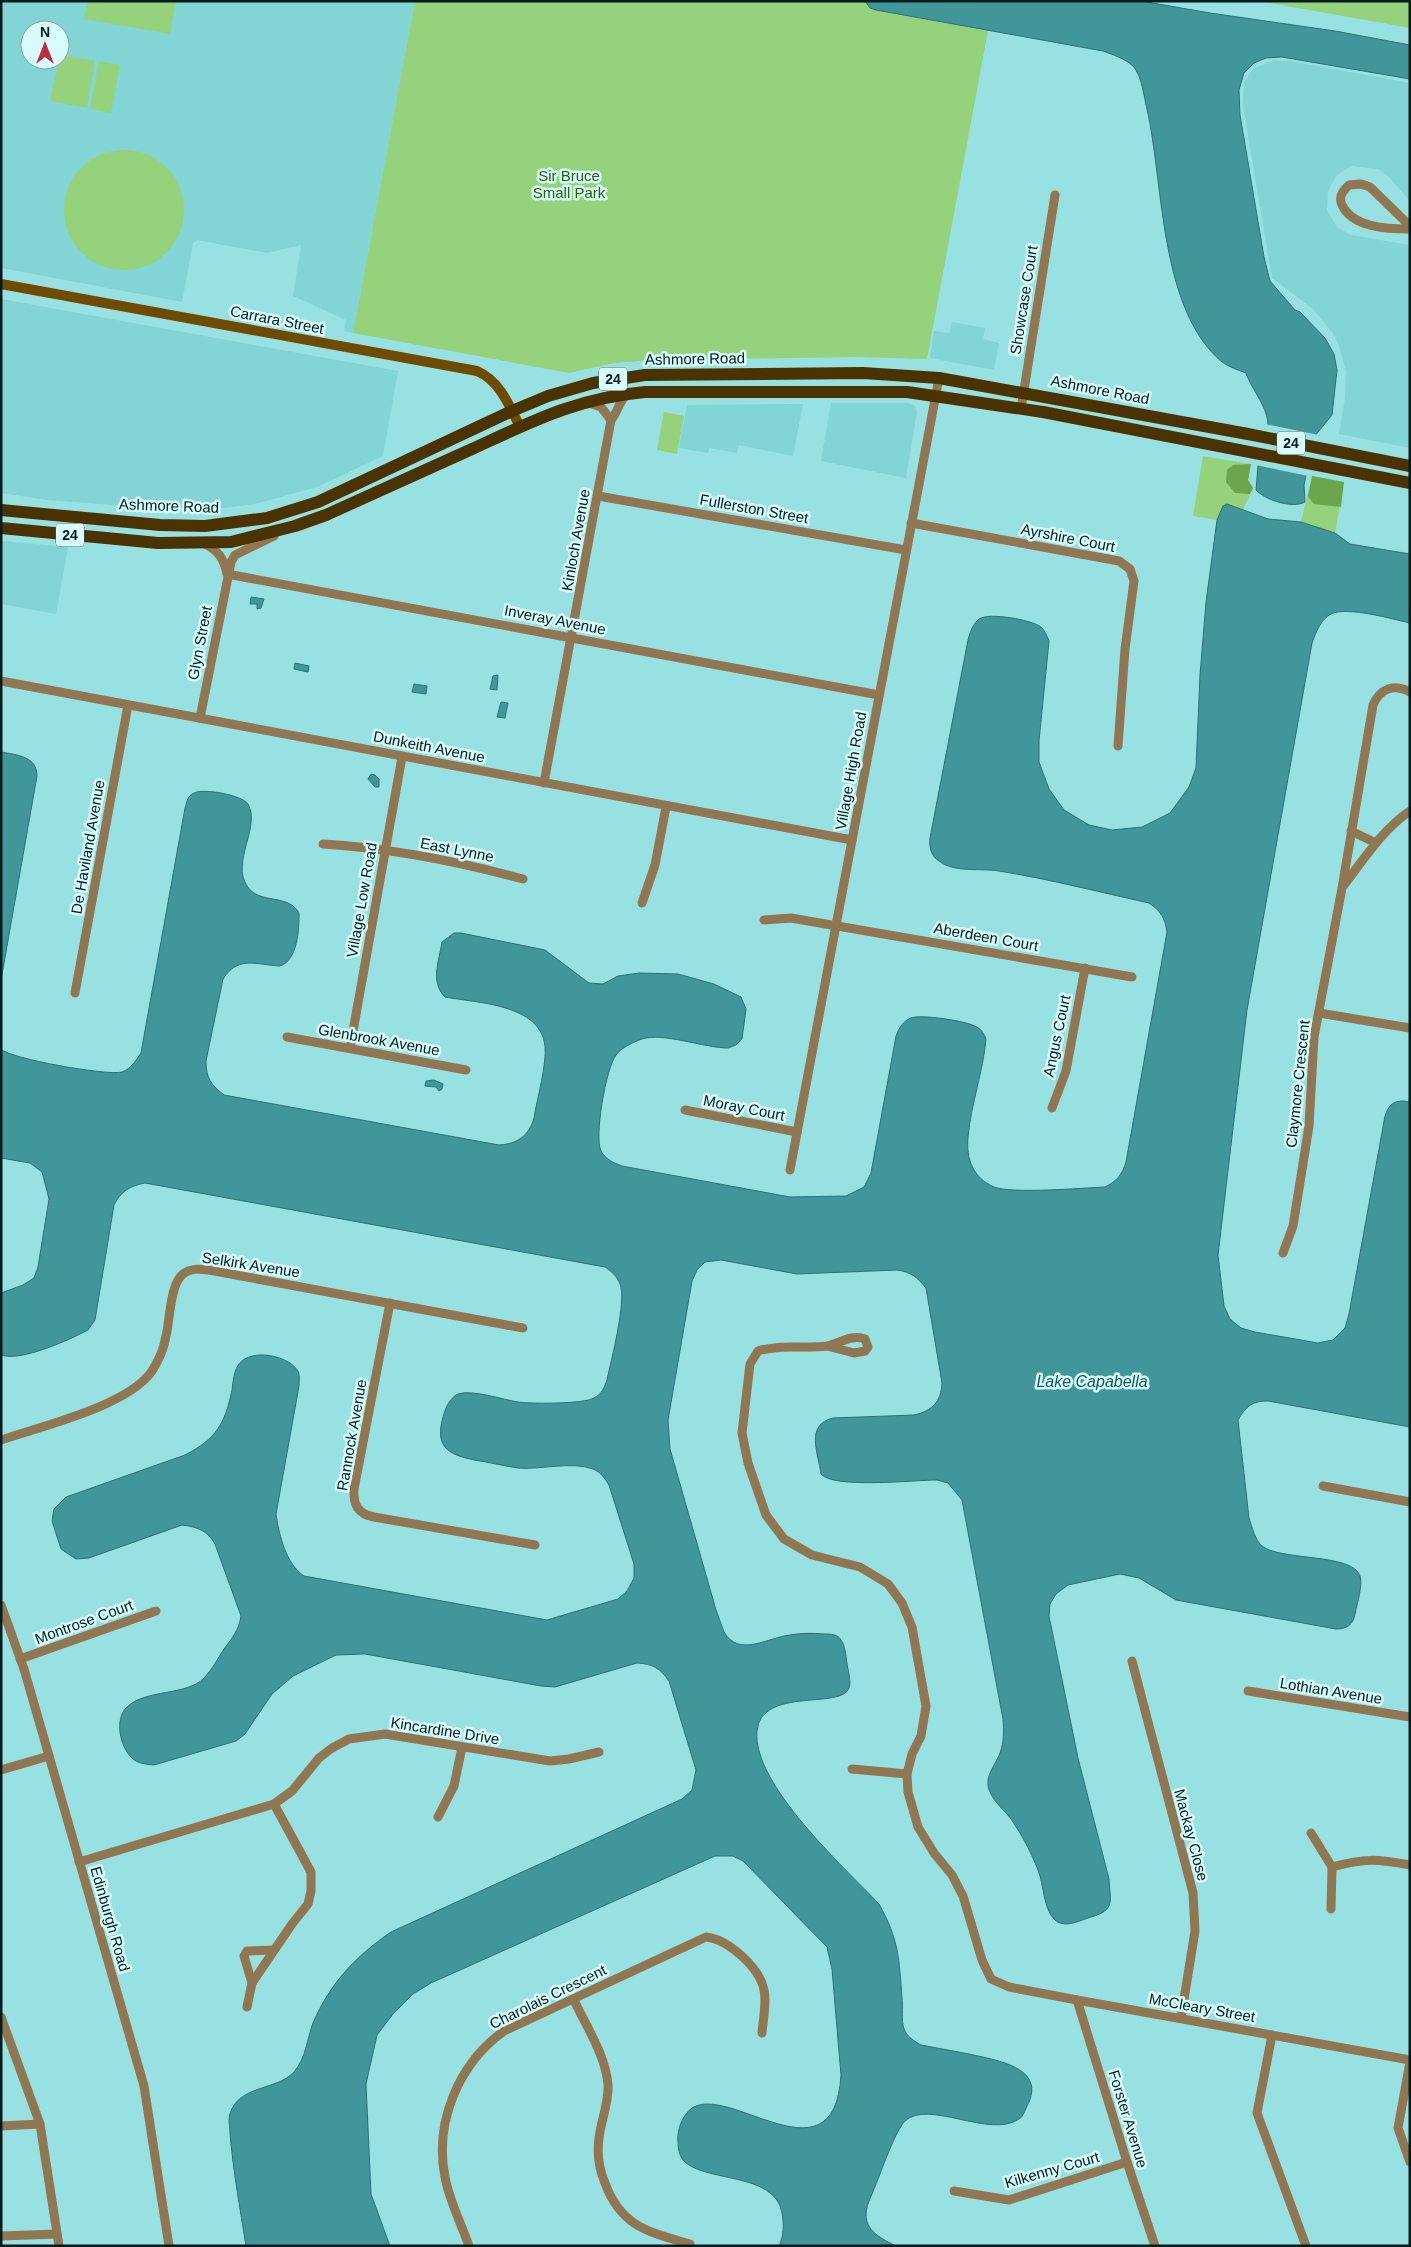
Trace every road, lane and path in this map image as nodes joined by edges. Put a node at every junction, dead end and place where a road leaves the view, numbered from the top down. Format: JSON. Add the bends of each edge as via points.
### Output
{"nodes":[{"id":1,"x":1055,"y":195,"type":"dead end"},
{"id":2,"x":1410,"y":227,"type":"edge"},
{"id":3,"x":1,"y":284,"type":"edge"},
{"id":4,"x":938,"y":378,"type":"junction"},
{"id":5,"x":1023,"y":392,"type":"junction"},
{"id":6,"x":627,"y":394,"type":"junction"},
{"id":7,"x":935,"y":396,"type":"junction"},
{"id":8,"x":585,"y":402,"type":"junction"},
{"id":9,"x":1021,"y":409,"type":"junction"},
{"id":10,"x":512,"y":411,"type":"junction"},
{"id":11,"x":611,"y":420,"type":"junction"},
{"id":12,"x":520,"y":427,"type":"junction"},
{"id":13,"x":1349,"y":454,"type":"junction"},
{"id":14,"x":1410,"y":466,"type":"edge"},
{"id":15,"x":1346,"y":472,"type":"junction"},
{"id":16,"x":1410,"y":483,"type":"edge"},
{"id":17,"x":598,"y":496,"type":"junction"},
{"id":18,"x":1,"y":510,"type":"edge"},
{"id":19,"x":911,"y":523,"type":"junction"},
{"id":20,"x":295,"y":526,"type":"junction"},
{"id":21,"x":1,"y":528,"type":"edge"},
{"id":22,"x":202,"y":543,"type":"junction"},
{"id":23,"x":906,"y":550,"type":"junction"},
{"id":24,"x":227,"y":574,"type":"junction"},
{"id":25,"x":572,"y":637,"type":"junction"},
{"id":26,"x":1,"y":682,"type":"edge"},
{"id":27,"x":1410,"y":692,"type":"edge"},
{"id":28,"x":878,"y":695,"type":"junction"},
{"id":29,"x":128,"y":705,"type":"junction"},
{"id":30,"x":200,"y":718,"type":"junction"},
{"id":31,"x":1118,"y":746,"type":"dead end"},
{"id":32,"x":402,"y":757,"type":"junction"},
{"id":33,"x":544,"y":783,"type":"junction"},
{"id":34,"x":666,"y":807,"type":"junction"},
{"id":35,"x":1410,"y":811,"type":"edge"},
{"id":36,"x":1351,"y":831,"type":"junction"},
{"id":37,"x":852,"y":840,"type":"junction"},
{"id":38,"x":1376,"y":843,"type":"junction"},
{"id":39,"x":323,"y":844,"type":"dead end"},
{"id":40,"x":385,"y":851,"type":"junction"},
{"id":41,"x":523,"y":879,"type":"dead end"},
{"id":42,"x":1342,"y":888,"type":"junction"},
{"id":43,"x":642,"y":903,"type":"dead end"},
{"id":44,"x":764,"y":920,"type":"dead end"},
{"id":45,"x":836,"y":925,"type":"junction"},
{"id":46,"x":1085,"y":968,"type":"junction"},
{"id":47,"x":1132,"y":977,"type":"dead end"},
{"id":48,"x":75,"y":993,"type":"dead end"},
{"id":49,"x":1319,"y":1013,"type":"junction"},
{"id":50,"x":1410,"y":1028,"type":"edge"},
{"id":51,"x":287,"y":1038,"type":"dead end"},
{"id":52,"x":350,"y":1048,"type":"junction"},
{"id":53,"x":466,"y":1070,"type":"dead end"},
{"id":54,"x":1052,"y":1108,"type":"dead end"},
{"id":55,"x":685,"y":1110,"type":"dead end"},
{"id":56,"x":797,"y":1132,"type":"junction"},
{"id":57,"x":790,"y":1170,"type":"dead end"},
{"id":58,"x":1283,"y":1253,"type":"dead end"},
{"id":59,"x":390,"y":1303,"type":"junction"},
{"id":60,"x":523,"y":1328,"type":"dead end"},
{"id":61,"x":827,"y":1346,"type":"dead end"},
{"id":62,"x":1,"y":1440,"type":"edge"},
{"id":63,"x":1323,"y":1486,"type":"dead end"},
{"id":64,"x":1410,"y":1502,"type":"edge"},
{"id":65,"x":535,"y":1546,"type":"dead end"},
{"id":66,"x":1,"y":1605,"type":"edge"},
{"id":67,"x":156,"y":1611,"type":"dead end"},
{"id":68,"x":20,"y":1659,"type":"junction"},
{"id":69,"x":1132,"y":1661,"type":"dead end"},
{"id":70,"x":1248,"y":1691,"type":"dead end"},
{"id":71,"x":1410,"y":1717,"type":"edge"},
{"id":72,"x":462,"y":1747,"type":"junction"},
{"id":73,"x":599,"y":1752,"type":"dead end"},
{"id":74,"x":49,"y":1756,"type":"junction"},
{"id":75,"x":852,"y":1769,"type":"dead end"},
{"id":76,"x":1,"y":1770,"type":"edge"},
{"id":77,"x":906,"y":1774,"type":"junction"},
{"id":78,"x":274,"y":1804,"type":"junction"},
{"id":79,"x":438,"y":1817,"type":"dead end"},
{"id":80,"x":1311,"y":1833,"type":"dead end"},
{"id":81,"x":79,"y":1862,"type":"junction"},
{"id":82,"x":1410,"y":1865,"type":"edge"},
{"id":83,"x":1332,"y":1867,"type":"junction"},
{"id":84,"x":1331,"y":1910,"type":"dead end"},
{"id":85,"x":274,"y":1950,"type":"junction"},
{"id":86,"x":252,"y":1983,"type":"junction"},
{"id":87,"x":574,"y":2000,"type":"junction"},
{"id":88,"x":1077,"y":2000,"type":"junction"},
{"id":89,"x":247,"y":2008,"type":"dead end"},
{"id":90,"x":1,"y":2017,"type":"edge"},
{"id":91,"x":1181,"y":2018,"type":"junction"},
{"id":92,"x":762,"y":2033,"type":"dead end"},
{"id":93,"x":1272,"y":2035,"type":"junction"},
{"id":94,"x":1410,"y":2061,"type":"edge"},
{"id":95,"x":40,"y":2124,"type":"junction"},
{"id":96,"x":1,"y":2126,"type":"edge"},
{"id":97,"x":1127,"y":2162,"type":"junction"},
{"id":98,"x":1410,"y":2162,"type":"edge"},
{"id":99,"x":954,"y":2191,"type":"dead end"},
{"id":100,"x":57,"y":2234,"type":"junction"},
{"id":101,"x":1,"y":2236,"type":"edge"},
{"id":102,"x":690,"y":2244,"type":"dead end"},
{"id":103,"x":58,"y":2246,"type":"edge"},
{"id":104,"x":169,"y":2246,"type":"edge"},
{"id":105,"x":470,"y":2246,"type":"edge"},
{"id":106,"x":1155,"y":2246,"type":"edge"},
{"id":107,"x":1306,"y":2246,"type":"edge"}],
"edges":[{"from":1,"to":5,"type":"street","name":"Showcase Court"},
{"from":2,"to":2,"type":"street","via":[[1375,226],[1356,220],[1344,210],[1341,194],[1349,185],[1370,187]]},
{"from":3,"to":10,"type":"main road","name":"Carrara Street","via":[[477,371],[493,380]]},
{"from":4,"to":5,"type":"main road","name":"Ashmore Road","number":"24"},
{"from":4,"to":7,"type":"street","name":"Village High Road"},
{"from":4,"to":10,"type":"main road","name":"Ashmore Road","number":"24","via":[[855,373],[645,375],[563,390]]},
{"from":5,"to":9,"type":"street","name":"Showcase Court"},
{"from":5,"to":13,"type":"main road","name":"Ashmore Road","number":"24"},
{"from":6,"to":7,"type":"main road","number":"24","via":[[874,390]]},
{"from":6,"to":8,"type":"main road","number":"24"},
{"from":6,"to":11,"type":"street","name":"Kinloch Avenue"},
{"from":7,"to":9,"type":"main road","number":"24"},
{"from":7,"to":19,"type":"street","name":"Village High Road"},
{"from":8,"to":11,"type":"street","via":[[601,407]]},
{"from":8,"to":12,"type":"main road","number":"24"},
{"from":9,"to":15,"type":"main road","number":"24"},
{"from":10,"to":12,"type":"main road","name":"Carrara Street"},
{"from":10,"to":18,"type":"main road","name":"Ashmore Road","number":"24","via":[[318,502],[267,518],[205,526],[160,525]]},
{"from":11,"to":17,"type":"street","name":"Kinloch Avenue"},
{"from":12,"to":20,"type":"main road","number":"24"},
{"from":13,"to":14,"type":"main road","name":"Ashmore Road","number":"24"},
{"from":13,"to":15,"type":"main road"},
{"from":15,"to":16,"type":"main road","number":"24"},
{"from":17,"to":23,"type":"street","name":"Fullerston Street"},
{"from":17,"to":25,"type":"street","name":"Kinloch Avenue"},
{"from":19,"to":23,"type":"street","name":"Village High Road"},
{"from":19,"to":31,"type":"street","name":"Ayrshire Court","via":[[1118,562],[1130,569],[1134,581]]},
{"from":20,"to":22,"type":"main road","number":"24","via":[[231,542]]},
{"from":20,"to":24,"type":"street","name":"Glyn Street","via":[[235,555]]},
{"from":21,"to":22,"type":"main road","number":"24","via":[[158,543]]},
{"from":22,"to":24,"type":"street","via":[[223,558]]},
{"from":23,"to":28,"type":"street","name":"Village High Road"},
{"from":24,"to":25,"type":"street","name":"Inveray Avenue"},
{"from":24,"to":30,"type":"street","name":"Glyn Street"},
{"from":25,"to":28,"type":"street","name":"Inveray Avenue"},
{"from":25,"to":33,"type":"street","name":"Kinloch Avenue"},
{"from":26,"to":29,"type":"street","name":"Dunkeith Avenue"},
{"from":27,"to":36,"type":"street","name":"Claymore Crescent","via":[[1399,688],[1383,690],[1373,705]]},
{"from":28,"to":37,"type":"street","name":"Village High Road"},
{"from":29,"to":30,"type":"street","name":"Dunkeith Avenue"},
{"from":29,"to":48,"type":"street","name":"De Haviland Avenue"},
{"from":30,"to":32,"type":"street","name":"Dunkeith Avenue"},
{"from":32,"to":33,"type":"street","name":"Dunkeith Avenue"},
{"from":32,"to":40,"type":"street","name":"Village Low Road"},
{"from":33,"to":34,"type":"street","name":"Dunkeith Avenue"},
{"from":34,"to":37,"type":"street","name":"Dunkeith Avenue"},
{"from":34,"to":43,"type":"street","via":[[655,865]]},
{"from":35,"to":38,"type":"street","name":"Claymore Crescent","via":[[1395,821]]},
{"from":36,"to":38,"type":"street"},
{"from":36,"to":42,"type":"street","name":"Claymore Crescent"},
{"from":37,"to":45,"type":"street","name":"Village High Road"},
{"from":38,"to":42,"type":"street","name":"Claymore Crescent"},
{"from":39,"to":40,"type":"street","name":"East Lynne"},
{"from":40,"to":41,"type":"street","name":"East Lynne","via":[[489,869]]},
{"from":40,"to":52,"type":"street","name":"Village Low Road"},
{"from":42,"to":49,"type":"street","name":"Claymore Crescent"},
{"from":44,"to":45,"type":"street","name":"Aberdeen Court","via":[[791,918]]},
{"from":45,"to":46,"type":"street","name":"Aberdeen Court"},
{"from":45,"to":56,"type":"street","name":"Village High Road"},
{"from":46,"to":47,"type":"street","name":"Aberdeen Court"},
{"from":46,"to":54,"type":"street","name":"Angus Court","via":[[1066,1071]]},
{"from":49,"to":50,"type":"street"},
{"from":49,"to":58,"type":"street","name":"Claymore Crescent","via":[[1314,1037],[1309,1126],[1293,1226]]},
{"from":51,"to":52,"type":"street","name":"Glenbrook Avenue"},
{"from":52,"to":53,"type":"street","name":"Glenbrook Avenue"},
{"from":55,"to":56,"type":"street","name":"Moray Court"},
{"from":56,"to":57,"type":"street","name":"Village High Road"},
{"from":59,"to":60,"type":"street","name":"Selkirk Avenue"},
{"from":59,"to":62,"type":"street","name":"Selkirk Avenue","via":[[208,1270],[188,1270],[175,1286],[159,1359],[143,1382],[120,1399]]},
{"from":59,"to":65,"type":"street","name":"Rannock Avenue","via":[[354,1489],[354,1504],[367,1516]]},
{"from":61,"to":77,"type":"street","via":[[758,1350],[750,1364],[742,1433],[748,1463],[766,1515],[784,1539],[812,1555],[860,1567],[888,1584],[902,1604],[912,1627],[926,1706],[921,1736]]},
{"from":63,"to":64,"type":"street"},
{"from":66,"to":68,"type":"street","name":"Edinburgh Road"},
{"from":67,"to":68,"type":"street","name":"Montrose Court"},
{"from":68,"to":74,"type":"street","name":"Edinburgh Road"},
{"from":69,"to":91,"type":"street","name":"Mackay Close","via":[[1192,1893],[1195,1931]]},
{"from":70,"to":71,"type":"street","name":"Lothian Avenue"},
{"from":72,"to":73,"type":"street","name":"Kincardine Drive","via":[[550,1760]]},
{"from":72,"to":78,"type":"street","name":"Kincardine Drive","via":[[385,1734],[349,1739],[319,1758],[292,1791]]},
{"from":72,"to":79,"type":"street","via":[[454,1786]]},
{"from":74,"to":76,"type":"street"},
{"from":74,"to":81,"type":"street","name":"Edinburgh Road"},
{"from":75,"to":77,"type":"street"},
{"from":77,"to":88,"type":"street","name":"McCleary Street","via":[[918,1827],[963,1896],[991,1979],[1009,1987]]},
{"from":78,"to":81,"type":"street","name":"Kincardine Drive"},
{"from":78,"to":85,"type":"street","via":[[311,1872],[311,1891],[308,1904]]},
{"from":80,"to":83,"type":"street"},
{"from":81,"to":104,"type":"street","name":"Edinburgh Road","via":[[148,2102]]},
{"from":82,"to":83,"type":"street","via":[[1373,1859]]},
{"from":83,"to":84,"type":"street"},
{"from":85,"to":86,"type":"street"},
{"from":85,"to":86,"type":"street","via":[[247,1951],[244,1956]]},
{"from":86,"to":89,"type":"street"},
{"from":87,"to":92,"type":"street","name":"Charolais Crescent","via":[[694,1941],[713,1938],[728,1943],[759,1975],[765,1998]]},
{"from":87,"to":102,"type":"street","via":[[601,2059],[606,2078],[606,2107],[598,2151],[601,2175],[610,2196],[619,2212],[640,2227]]},
{"from":87,"to":105,"type":"street","name":"Charolais Crescent","via":[[504,2031],[492,2040],[470,2063],[455,2090],[443,2135],[443,2164],[449,2193]]},
{"from":88,"to":91,"type":"street","name":"McCleary Street"},
{"from":88,"to":97,"type":"street","name":"Forster Avenue"},
{"from":90,"to":95,"type":"street"},
{"from":91,"to":93,"type":"street","name":"McCleary Street"},
{"from":93,"to":94,"type":"street","name":"McCleary Street"},
{"from":93,"to":107,"type":"street","via":[[1256,2113]]},
{"from":94,"to":98,"type":"street","via":[[1398,2128]]},
{"from":95,"to":96,"type":"street"},
{"from":95,"to":100,"type":"street"},
{"from":97,"to":99,"type":"street","name":"Kilkenny Court","via":[[1009,2200]]},
{"from":97,"to":106,"type":"street","name":"Forster Avenue"},
{"from":100,"to":101,"type":"street"},
{"from":100,"to":103,"type":"street"}]}
